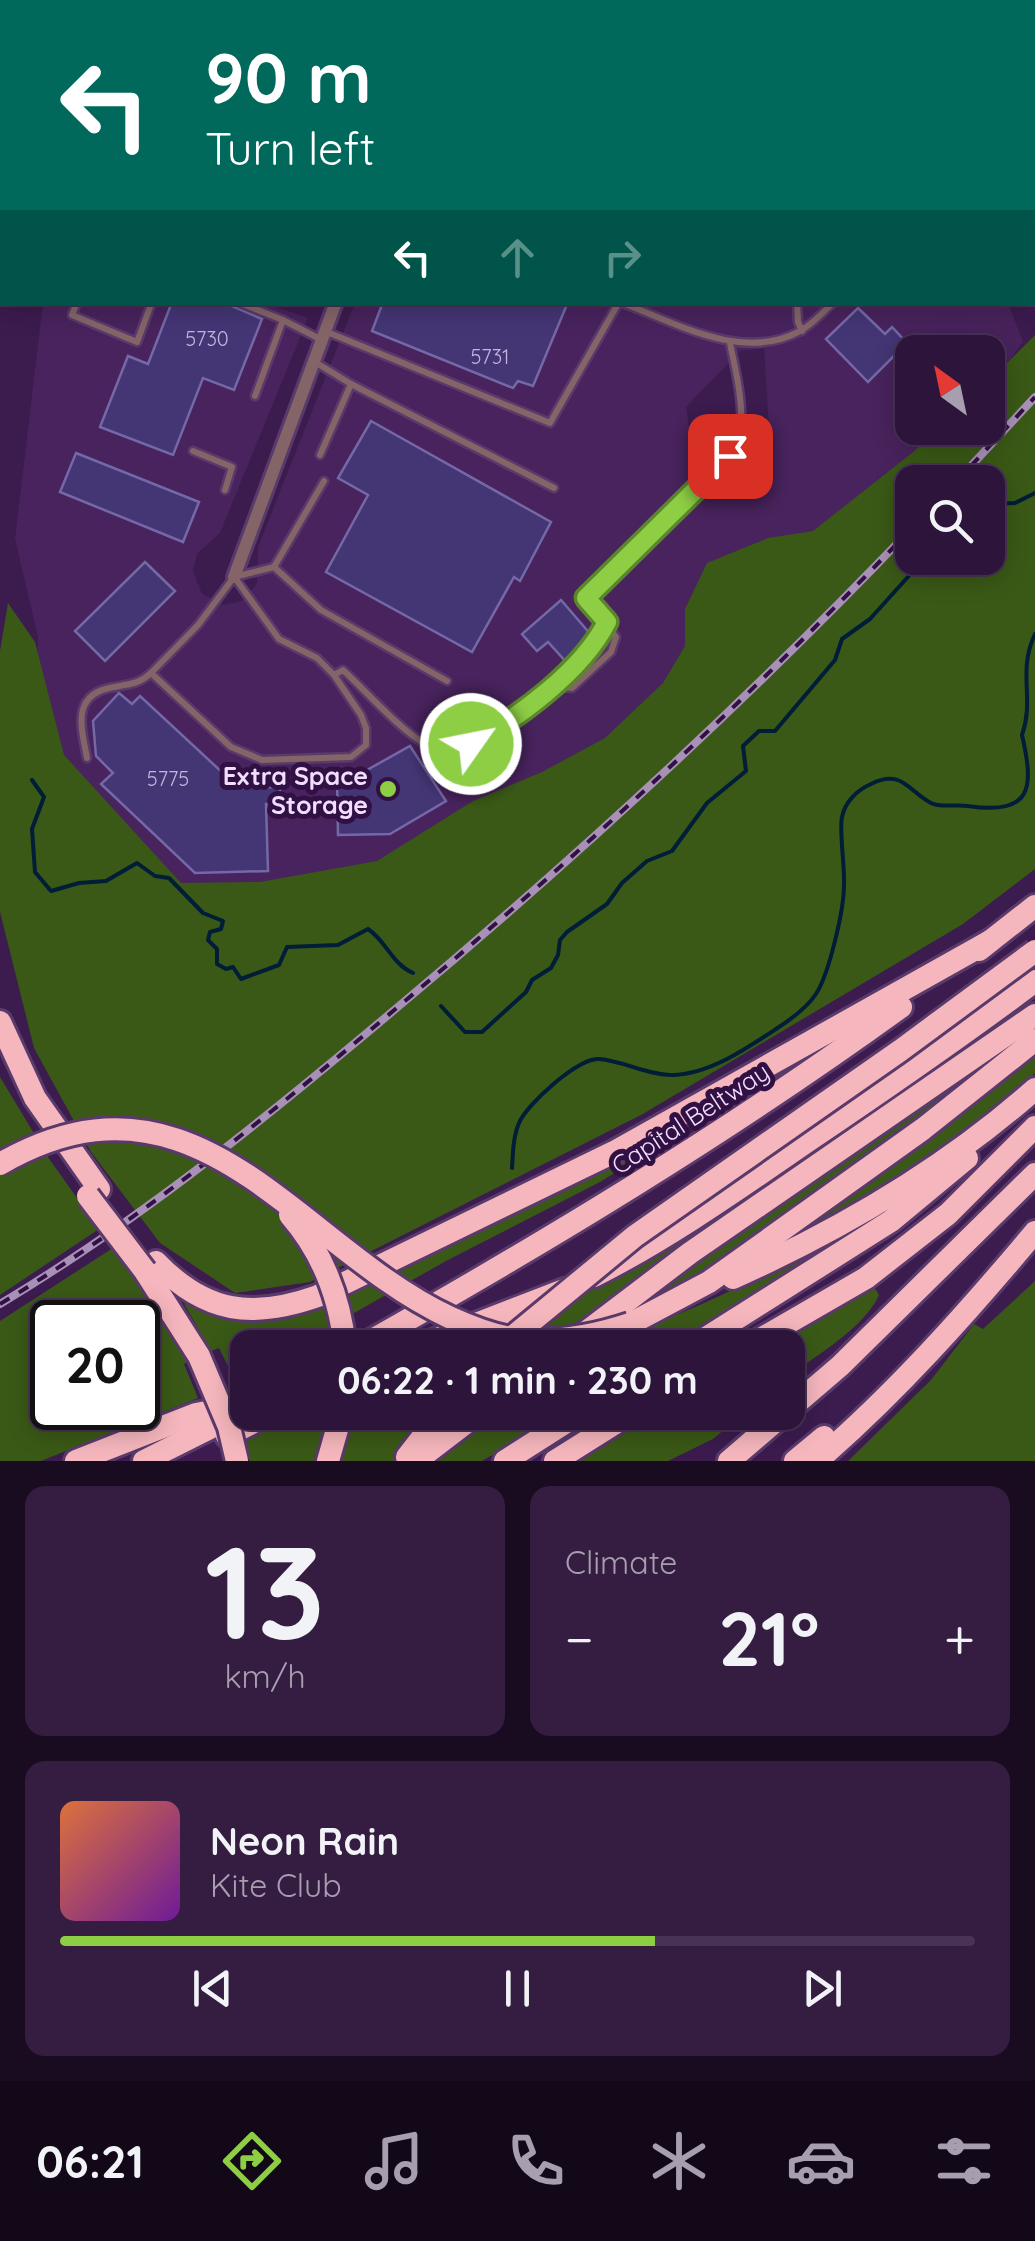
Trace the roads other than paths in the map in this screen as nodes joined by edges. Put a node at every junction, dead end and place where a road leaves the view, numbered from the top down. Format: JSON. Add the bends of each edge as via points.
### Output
{"nodes":[{"id":1,"x":76,"y":305,"type":"edge"},
{"id":2,"x":151,"y":305,"type":"edge"},
{"id":3,"x":246,"y":305,"type":"edge"},
{"id":4,"x":335,"y":305,"type":"edge"},
{"id":5,"x":617,"y":305,"type":"edge"},
{"id":6,"x":627,"y":305,"type":"edge"},
{"id":7,"x":796,"y":305,"type":"edge"},
{"id":8,"x":831,"y":305,"type":"edge"},
{"id":9,"x":284,"y":320,"type":"junction"},
{"id":10,"x":802,"y":331,"type":"junction"},
{"id":11,"x":324,"y":336,"type":"junction"},
{"id":12,"x":730,"y":343,"type":"junction"},
{"id":13,"x":316,"y":362,"type":"junction"},
{"id":14,"x":351,"y":384,"type":"junction"},
{"id":15,"x":255,"y":396,"type":"dead end"},
{"id":16,"x":194,"y":450,"type":"dead end"},
{"id":17,"x":320,"y":455,"type":"dead end"},
{"id":18,"x":324,"y":481,"type":"dead end"},
{"id":19,"x":554,"y":488,"type":"dead end"},
{"id":20,"x":225,"y":490,"type":"dead end"},
{"id":21,"x":274,"y":567,"type":"junction"},
{"id":22,"x":234,"y":577,"type":"junction"},
{"id":23,"x":607,"y":622,"type":"junction"},
{"id":24,"x":151,"y":673,"type":"junction"},
{"id":25,"x":334,"y":675,"type":"junction"},
{"id":26,"x":446,"y":681,"type":"dead end"},
{"id":27,"x":552,"y":686,"type":"junction"},
{"id":28,"x":87,"y":758,"type":"dead end"},
{"id":29,"x":1035,"y":906,"type":"edge"},
{"id":30,"x":990,"y":942,"type":"junction"},
{"id":31,"x":1035,"y":950,"type":"edge"},
{"id":32,"x":1035,"y":982,"type":"edge"},
{"id":33,"x":1035,"y":1015,"type":"edge"},
{"id":34,"x":0,"y":1022,"type":"edge"},
{"id":35,"x":1035,"y":1040,"type":"edge"},
{"id":36,"x":0,"y":1052,"type":"edge"},
{"id":37,"x":1035,"y":1091,"type":"edge"},
{"id":38,"x":1035,"y":1127,"type":"edge"},
{"id":39,"x":0,"y":1164,"type":"edge"},
{"id":40,"x":1035,"y":1174,"type":"edge"},
{"id":41,"x":266,"y":1186,"type":"junction"},
{"id":42,"x":94,"y":1192,"type":"junction"},
{"id":43,"x":1035,"y":1232,"type":"edge"},
{"id":44,"x":150,"y":1267,"type":"junction"},
{"id":45,"x":989,"y":1286,"type":"junction"},
{"id":46,"x":630,"y":1324,"type":"junction"},
{"id":47,"x":343,"y":1330,"type":"edge"},
{"id":48,"x":390,"y":1330,"type":"edge"},
{"id":49,"x":463,"y":1330,"type":"edge"},
{"id":50,"x":523,"y":1330,"type":"edge"},
{"id":51,"x":588,"y":1330,"type":"edge"},
{"id":52,"x":718,"y":1330,"type":"edge"},
{"id":53,"x":776,"y":1330,"type":"edge"},
{"id":54,"x":230,"y":1409,"type":"edge"},
{"id":55,"x":230,"y":1416,"type":"edge"},
{"id":56,"x":237,"y":1430,"type":"edge"},
{"id":57,"x":337,"y":1430,"type":"edge"},
{"id":58,"x":428,"y":1430,"type":"edge"},
{"id":59,"x":456,"y":1430,"type":"edge"},
{"id":60,"x":554,"y":1430,"type":"edge"},
{"id":61,"x":604,"y":1430,"type":"edge"},
{"id":62,"x":76,"y":1461,"type":"edge"},
{"id":63,"x":144,"y":1461,"type":"edge"},
{"id":64,"x":176,"y":1461,"type":"edge"},
{"id":65,"x":237,"y":1461,"type":"edge"},
{"id":66,"x":328,"y":1461,"type":"edge"},
{"id":67,"x":404,"y":1461,"type":"edge"},
{"id":68,"x":416,"y":1461,"type":"edge"},
{"id":69,"x":505,"y":1461,"type":"edge"},
{"id":70,"x":554,"y":1461,"type":"edge"},
{"id":71,"x":729,"y":1461,"type":"edge"},
{"id":72,"x":795,"y":1461,"type":"edge"},
{"id":73,"x":817,"y":1461,"type":"edge"}],
"edges":[{"from":1,"to":2,"type":"lane","via":[[72,315],[137,342]]},
{"from":3,"to":9,"type":"lane"},
{"from":4,"to":11,"type":"street"},
{"from":5,"to":11,"type":"lane","via":[[550,423]]},
{"from":6,"to":12,"type":"lane"},
{"from":7,"to":10,"type":"lane"},
{"from":8,"to":10,"type":"lane"},
{"from":9,"to":11,"type":"lane"},
{"from":9,"to":15,"type":"lane"},
{"from":10,"to":12,"type":"lane"},
{"from":11,"to":13,"type":"street"},
{"from":12,"to":23,"type":"lane","via":[[744,415],[734,448],[586,598]]},
{"from":13,"to":14,"type":"lane"},
{"from":13,"to":22,"type":"street"},
{"from":14,"to":17,"type":"lane"},
{"from":14,"to":19,"type":"lane"},
{"from":16,"to":20,"type":"lane","via":[[232,467]]},
{"from":18,"to":21,"type":"lane"},
{"from":21,"to":22,"type":"lane"},
{"from":21,"to":26,"type":"lane","via":[[320,610]]},
{"from":22,"to":24,"type":"lane"},
{"from":22,"to":25,"type":"lane","via":[[279,640],[317,658]]},
{"from":23,"to":27,"type":"lane","via":[[594,647]]},
{"from":23,"to":27,"type":"lane","via":[[616,638],[611,652],[572,688]]},
{"from":24,"to":25,"type":"lane","via":[[231,747],[262,760],[351,756],[366,745],[366,728]]},
{"from":24,"to":28,"type":"lane","via":[[140,683],[100,690],[84,704]]},
{"from":25,"to":27,"type":"lane","via":[[344,670],[416,738],[443,748],[480,739]]},
{"from":29,"to":30,"type":"highway","name":"Capital Beltway"},
{"from":30,"to":44,"type":"highway","via":[[614,1152],[318,1296],[240,1310],[195,1295]]},
{"from":30,"to":48,"type":"highway","name":"Capital Beltway","via":[[754,1110]]},
{"from":31,"to":50,"type":"highway","bridge":true,"via":[[635,1236]]},
{"from":32,"to":49,"type":"highway","via":[[648,1248],[539,1302]]},
{"from":33,"to":51,"type":"highway","via":[[690,1252]]},
{"from":34,"to":42,"type":"highway","via":[[35,1098]]},
{"from":35,"to":46,"type":"highway","via":[[724,1272]]},
{"from":36,"to":42,"type":"highway","via":[[38,1127]]},
{"from":37,"to":46,"type":"highway","via":[[961,1149],[865,1210]]},
{"from":37,"to":52,"type":"highway","via":[[942,1182],[891,1221]]},
{"from":38,"to":53,"type":"highway","via":[[948,1214],[866,1278]]},
{"from":39,"to":41,"type":"highway","bridge":true,"via":[[78,1133],[135,1132],[218,1155]]},
{"from":40,"to":71,"type":"highway","via":[[840,1366]]},
{"from":41,"to":46,"type":"highway","bridge":true,"via":[[392,1284],[462,1322],[522,1340]]},
{"from":41,"to":47,"type":"highway","bridge":true,"via":[[322,1262]]},
{"from":42,"to":44,"type":"highway"},
{"from":43,"to":45,"type":"highway"},
{"from":44,"to":65,"type":"highway","bridge":true,"via":[[199,1356]]},
{"from":45,"to":72,"type":"highway"},
{"from":45,"to":73,"type":"highway"},
{"from":54,"to":62,"type":"highway","via":[[196,1414]]},
{"from":55,"to":63,"type":"highway"},
{"from":56,"to":64,"type":"highway"},
{"from":57,"to":66,"type":"highway"},
{"from":58,"to":67,"type":"highway"},
{"from":59,"to":68,"type":"highway"},
{"from":60,"to":69,"type":"highway"},
{"from":61,"to":70,"type":"highway"}]}
